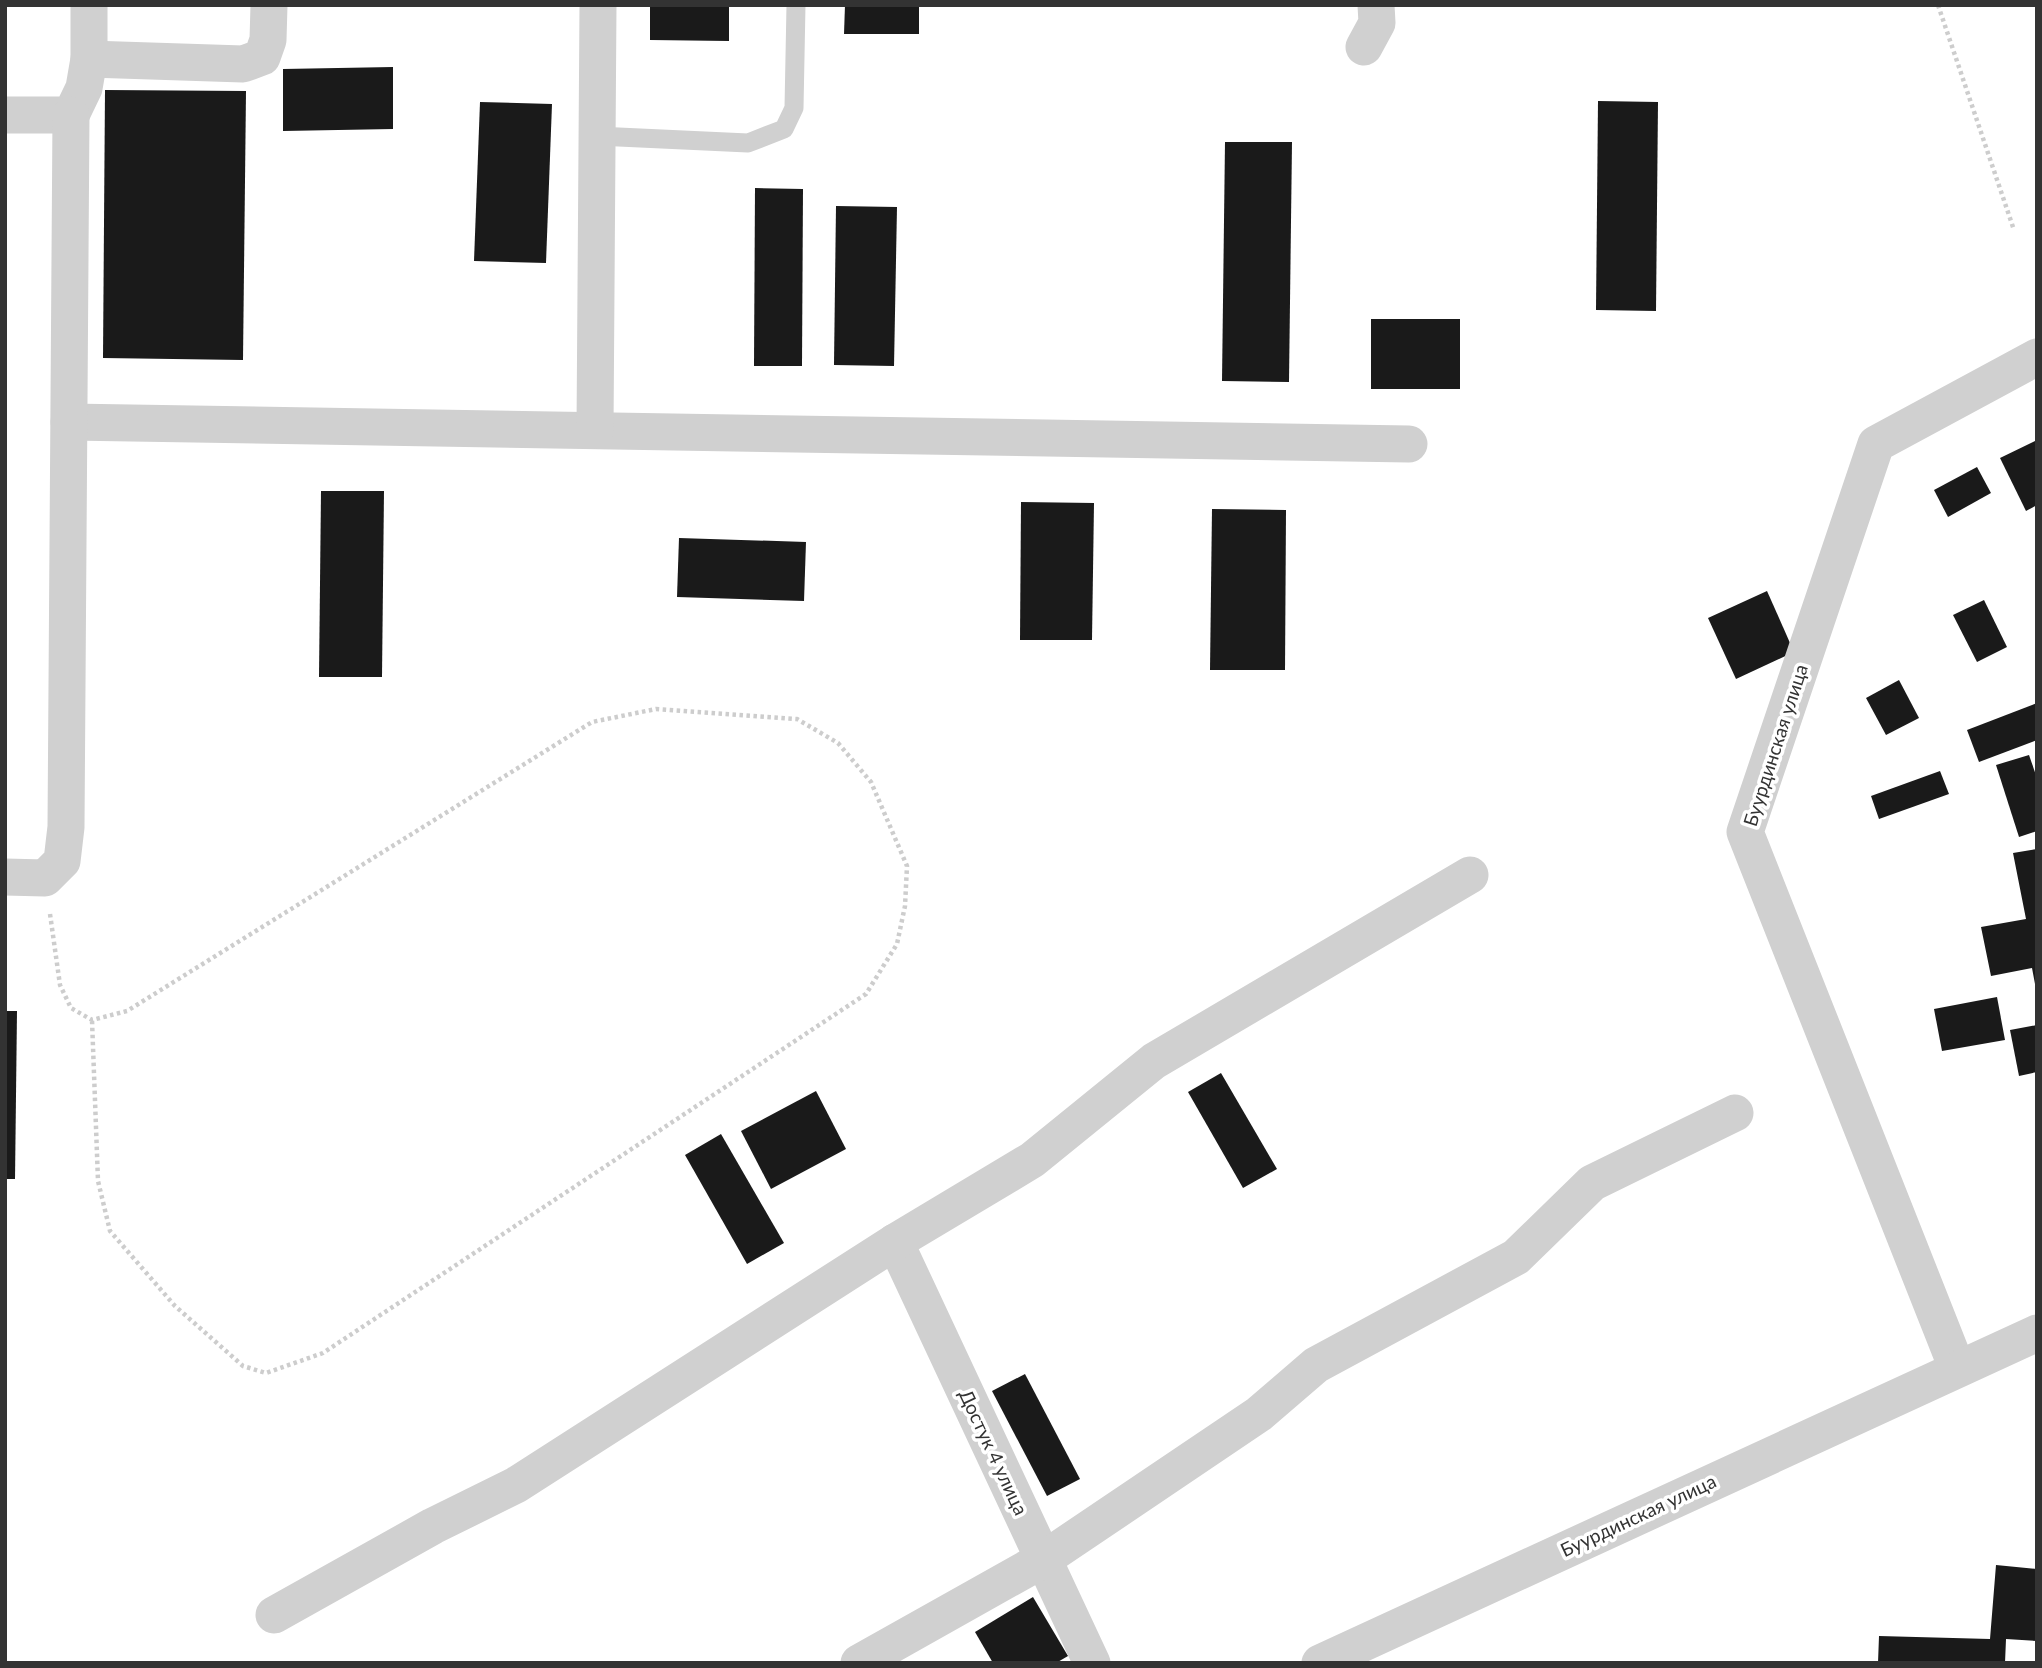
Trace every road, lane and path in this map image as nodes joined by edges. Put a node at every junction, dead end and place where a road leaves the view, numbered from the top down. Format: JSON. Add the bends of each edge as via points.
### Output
{"nodes":[{"id":1,"x":89,"y":5,"type":"edge"},
{"id":2,"x":270,"y":5,"type":"edge"},
{"id":3,"x":598,"y":5,"type":"edge"},
{"id":4,"x":796,"y":5,"type":"edge"},
{"id":5,"x":1376,"y":5,"type":"edge"},
{"id":6,"x":1938,"y":5,"type":"edge"},
{"id":7,"x":1364,"y":47,"type":"dead end"},
{"id":8,"x":89,"y":59,"type":"junction"},
{"id":9,"x":5,"y":115,"type":"edge"},
{"id":10,"x":71,"y":115,"type":"junction"},
{"id":11,"x":597,"y":136,"type":"junction"},
{"id":12,"x":2014,"y":230,"type":"dead end"},
{"id":13,"x":2035,"y":361,"type":"edge"},
{"id":14,"x":69,"y":422,"type":"junction"},
{"id":15,"x":595,"y":430,"type":"junction"},
{"id":16,"x":1409,"y":444,"type":"dead end"},
{"id":17,"x":1470,"y":875,"type":"dead end"},
{"id":18,"x":5,"y":877,"type":"edge"},
{"id":19,"x":45,"y":878,"type":"junction"},
{"id":20,"x":93,"y":1020,"type":"junction"},
{"id":21,"x":1735,"y":1113,"type":"dead end"},
{"id":22,"x":895,"y":1242,"type":"junction"},
{"id":23,"x":2037,"y":1332,"type":"edge"},
{"id":24,"x":1957,"y":1367,"type":"junction"},
{"id":25,"x":1044,"y":1559,"type":"junction"},
{"id":26,"x":274,"y":1615,"type":"dead end"},
{"id":27,"x":859,"y":1663,"type":"edge"},
{"id":28,"x":1092,"y":1663,"type":"edge"},
{"id":29,"x":1320,"y":1663,"type":"edge"}],
"edges":[{"from":1,"to":8,"type":"street"},
{"from":2,"to":8,"type":"street","via":[[262,57],[243,64]]},
{"from":3,"to":11,"type":"street"},
{"from":4,"to":11,"type":"lane","via":[[794,108],[783,129],[748,143]]},
{"from":5,"to":7,"type":"street","via":[[1377,23]]},
{"from":6,"to":12,"type":"path"},
{"from":8,"to":10,"type":"street"},
{"from":9,"to":10,"type":"street"},
{"from":10,"to":14,"type":"street"},
{"from":11,"to":15,"type":"street"},
{"from":13,"to":24,"type":"street","name":"Буурдинская улица","via":[[1876,444],[1745,832]]},
{"from":14,"to":15,"type":"street"},
{"from":14,"to":19,"type":"street","via":[[66,827],[62,861]]},
{"from":15,"to":16,"type":"street"},
{"from":17,"to":22,"type":"street","via":[[1154,1061],[1032,1160]]},
{"from":18,"to":19,"type":"street"},
{"from":19,"to":20,"type":"path","via":[[60,985],[71,1007]]},
{"from":20,"to":20,"type":"path","via":[[127,1011],[592,722],[656,709],[797,719],[838,743],[871,782],[907,866],[897,944],[866,994],[323,1353],[267,1373],[243,1366],[175,1306],[110,1231],[98,1181]]},
{"from":21,"to":25,"type":"street","via":[[1592,1183],[1516,1257],[1315,1365],[1259,1414]]},
{"from":22,"to":25,"type":"street","name":"Достук 4 улица"},
{"from":22,"to":26,"type":"street","via":[[516,1485]]},
{"from":23,"to":24,"type":"street","name":"Буурдинская улица"},
{"from":24,"to":29,"type":"street","name":"Буурдинская улица"},
{"from":25,"to":27,"type":"street"},
{"from":25,"to":28,"type":"street","name":"Достук 4 улица"}]}
